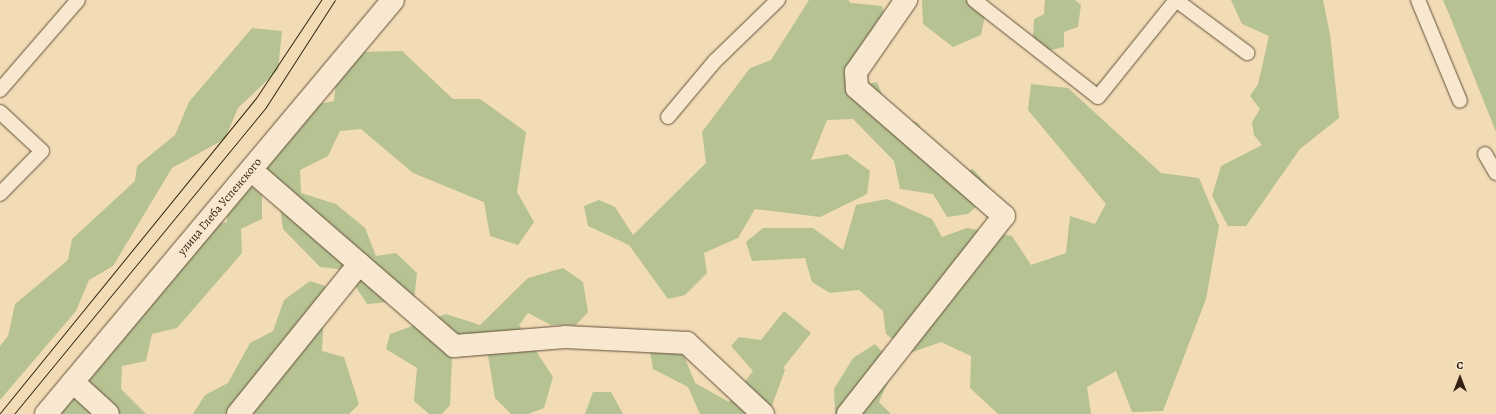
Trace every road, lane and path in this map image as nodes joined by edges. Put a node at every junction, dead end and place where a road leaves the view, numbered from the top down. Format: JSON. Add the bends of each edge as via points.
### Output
{"nodes":[{"id":1,"x":78,"y":0,"type":"edge"},
{"id":2,"x":393,"y":0,"type":"edge"},
{"id":3,"x":778,"y":0,"type":"edge"},
{"id":4,"x":906,"y":0,"type":"edge"},
{"id":5,"x":974,"y":0,"type":"edge"},
{"id":6,"x":1176,"y":0,"type":"edge"},
{"id":7,"x":1418,"y":0,"type":"edge"},
{"id":8,"x":1247,"y":53,"type":"dead end"},
{"id":9,"x":0,"y":90,"type":"edge"},
{"id":10,"x":1460,"y":101,"type":"dead end"},
{"id":11,"x":0,"y":112,"type":"edge"},
{"id":12,"x":668,"y":117,"type":"dead end"},
{"id":13,"x":1484,"y":154,"type":"dead end"},
{"id":14,"x":250,"y":170,"type":"junction"},
{"id":15,"x":1496,"y":174,"type":"edge"},
{"id":16,"x":0,"y":194,"type":"edge"},
{"id":17,"x":359,"y":264,"type":"junction"},
{"id":18,"x":73,"y":382,"type":"junction"},
{"id":19,"x":46,"y":414,"type":"edge"},
{"id":20,"x":108,"y":414,"type":"edge"},
{"id":21,"x":238,"y":414,"type":"edge"},
{"id":22,"x":763,"y":414,"type":"edge"},
{"id":23,"x":848,"y":414,"type":"edge"}],
"edges":[{"from":1,"to":9,"type":"lane"},
{"from":2,"to":14,"type":"street","name":"улица Глеба Успенского"},
{"from":3,"to":12,"type":"lane","via":[[715,61]]},
{"from":4,"to":23,"type":"street","via":[[856,72],[858,88],[1004,216]]},
{"from":5,"to":6,"type":"lane","via":[[1098,97]]},
{"from":6,"to":8,"type":"lane"},
{"from":7,"to":10,"type":"lane"},
{"from":11,"to":16,"type":"lane","via":[[42,150]]},
{"from":13,"to":15,"type":"lane"},
{"from":14,"to":17,"type":"street"},
{"from":14,"to":18,"type":"street","name":"улица Глеба Успенского"},
{"from":17,"to":21,"type":"street"},
{"from":17,"to":22,"type":"street","via":[[454,346],[565,337],[687,343]]},
{"from":18,"to":19,"type":"street","name":"улица Глеба Успенского"},
{"from":18,"to":20,"type":"street"}]}
